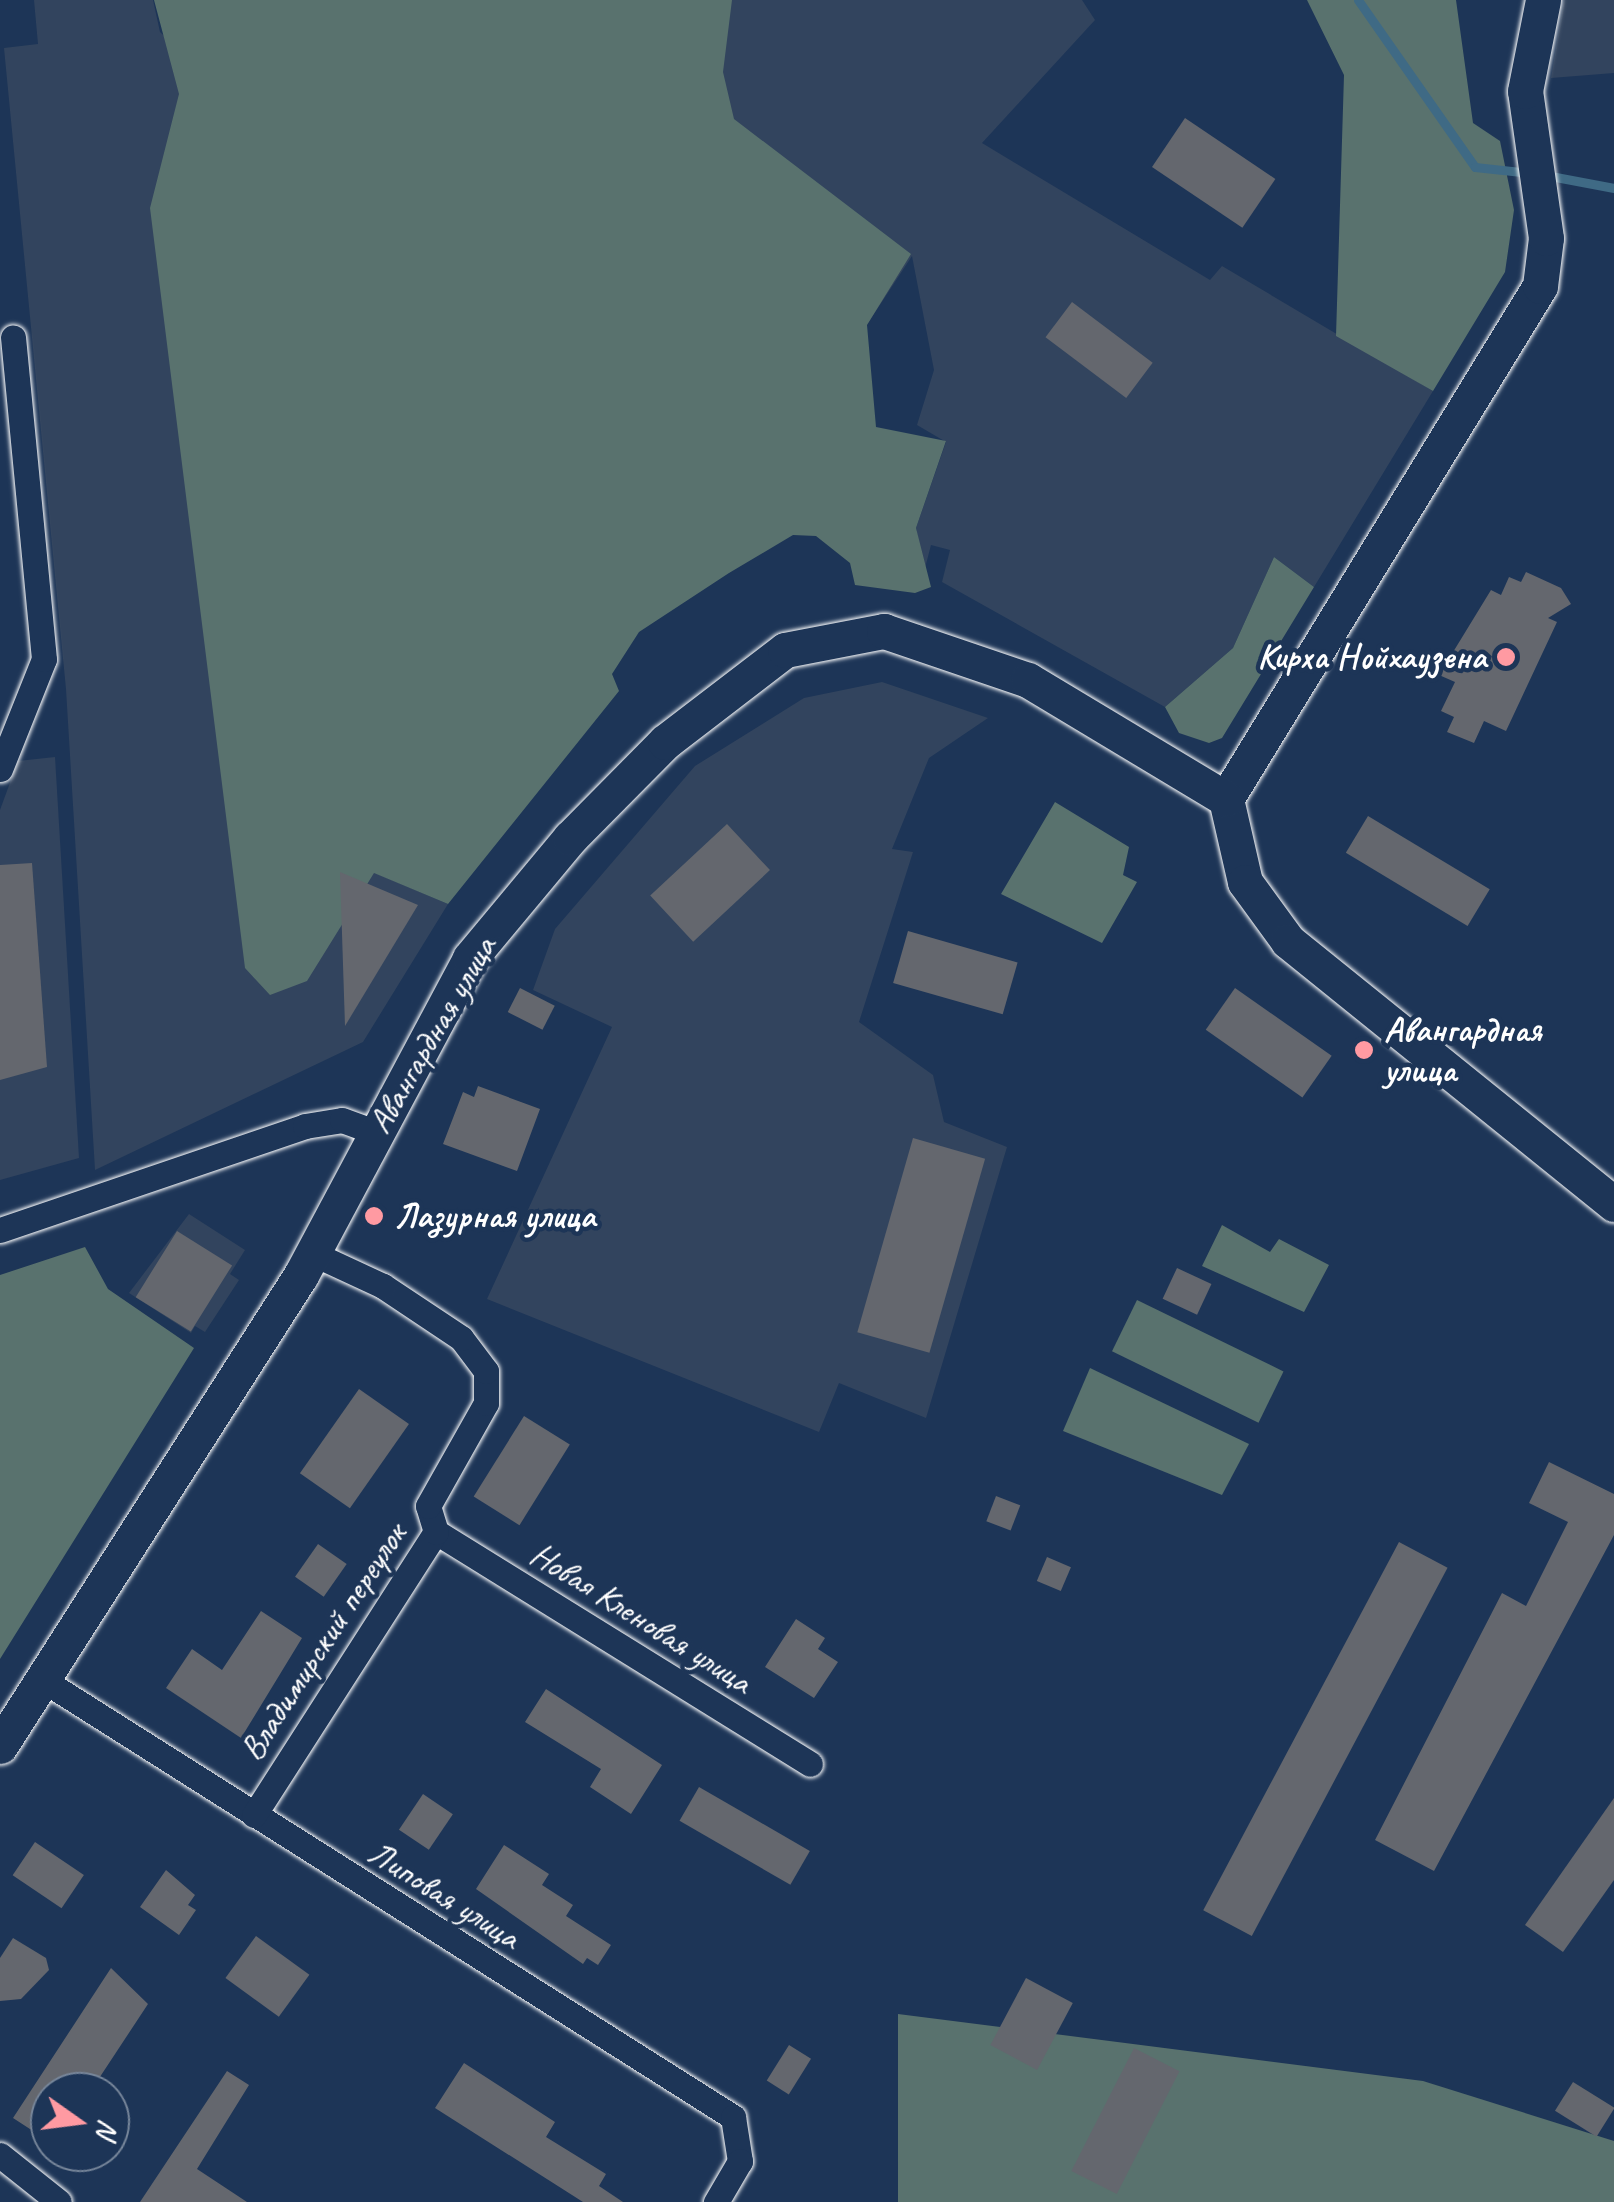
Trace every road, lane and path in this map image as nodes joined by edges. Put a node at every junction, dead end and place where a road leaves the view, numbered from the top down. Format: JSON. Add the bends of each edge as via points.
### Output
{"nodes":[{"id":1,"x":1543,"y":0,"type":"edge"},
{"id":2,"x":13,"y":337,"type":"dead end"},
{"id":3,"x":0,"y":768,"type":"edge"},
{"id":4,"x":1226,"y":799,"type":"junction"},
{"id":5,"x":374,"y":1132,"type":"junction"},
{"id":6,"x":1614,"y":1204,"type":"edge"},
{"id":7,"x":0,"y":1230,"type":"edge"},
{"id":8,"x":314,"y":1254,"type":"junction"},
{"id":9,"x":436,"y":1532,"type":"junction"},
{"id":10,"x":43,"y":1680,"type":"junction"},
{"id":11,"x":0,"y":1746,"type":"edge"},
{"id":12,"x":810,"y":1764,"type":"dead end"},
{"id":13,"x":254,"y":1815,"type":"junction"},
{"id":14,"x":0,"y":2155,"type":"edge"},
{"id":15,"x":59,"y":2202,"type":"edge"},
{"id":16,"x":716,"y":2202,"type":"edge"}],
"edges":[{"from":1,"to":4,"type":"main road","via":[[1528,50],[1530,136],[1546,238],[1540,286]]},
{"from":2,"to":3,"type":"street","via":[[44,659]]},
{"from":4,"to":5,"type":"main road","name":"Авангардная улица","via":[[1028,680],[935,643],[884,631],[785,650],[666,742],[535,878],[470,958]]},
{"from":4,"to":6,"type":"main road","via":[[1246,882],[1288,941]]},
{"from":5,"to":7,"type":"street","via":[[342,1120],[305,1126]]},
{"from":5,"to":8,"type":"main road","name":"Авангардная улица"},
{"from":8,"to":9,"type":"street","name":"Владимирский переулок","via":[[383,1286],[461,1338],[486,1371],[477,1430],[428,1506]]},
{"from":8,"to":10,"type":"main road","name":"Авангардная улица"},
{"from":9,"to":12,"type":"street","name":"Новая Кленовая улица"},
{"from":9,"to":13,"type":"street","name":"Владимирский переулок"},
{"from":10,"to":11,"type":"main road","name":"Авангардная улица"},
{"from":10,"to":13,"type":"street","name":"Липовая улица"},
{"from":13,"to":16,"type":"street","name":"Липовая улица","via":[[733,2117],[740,2161]]},
{"from":14,"to":15,"type":"street"}]}
